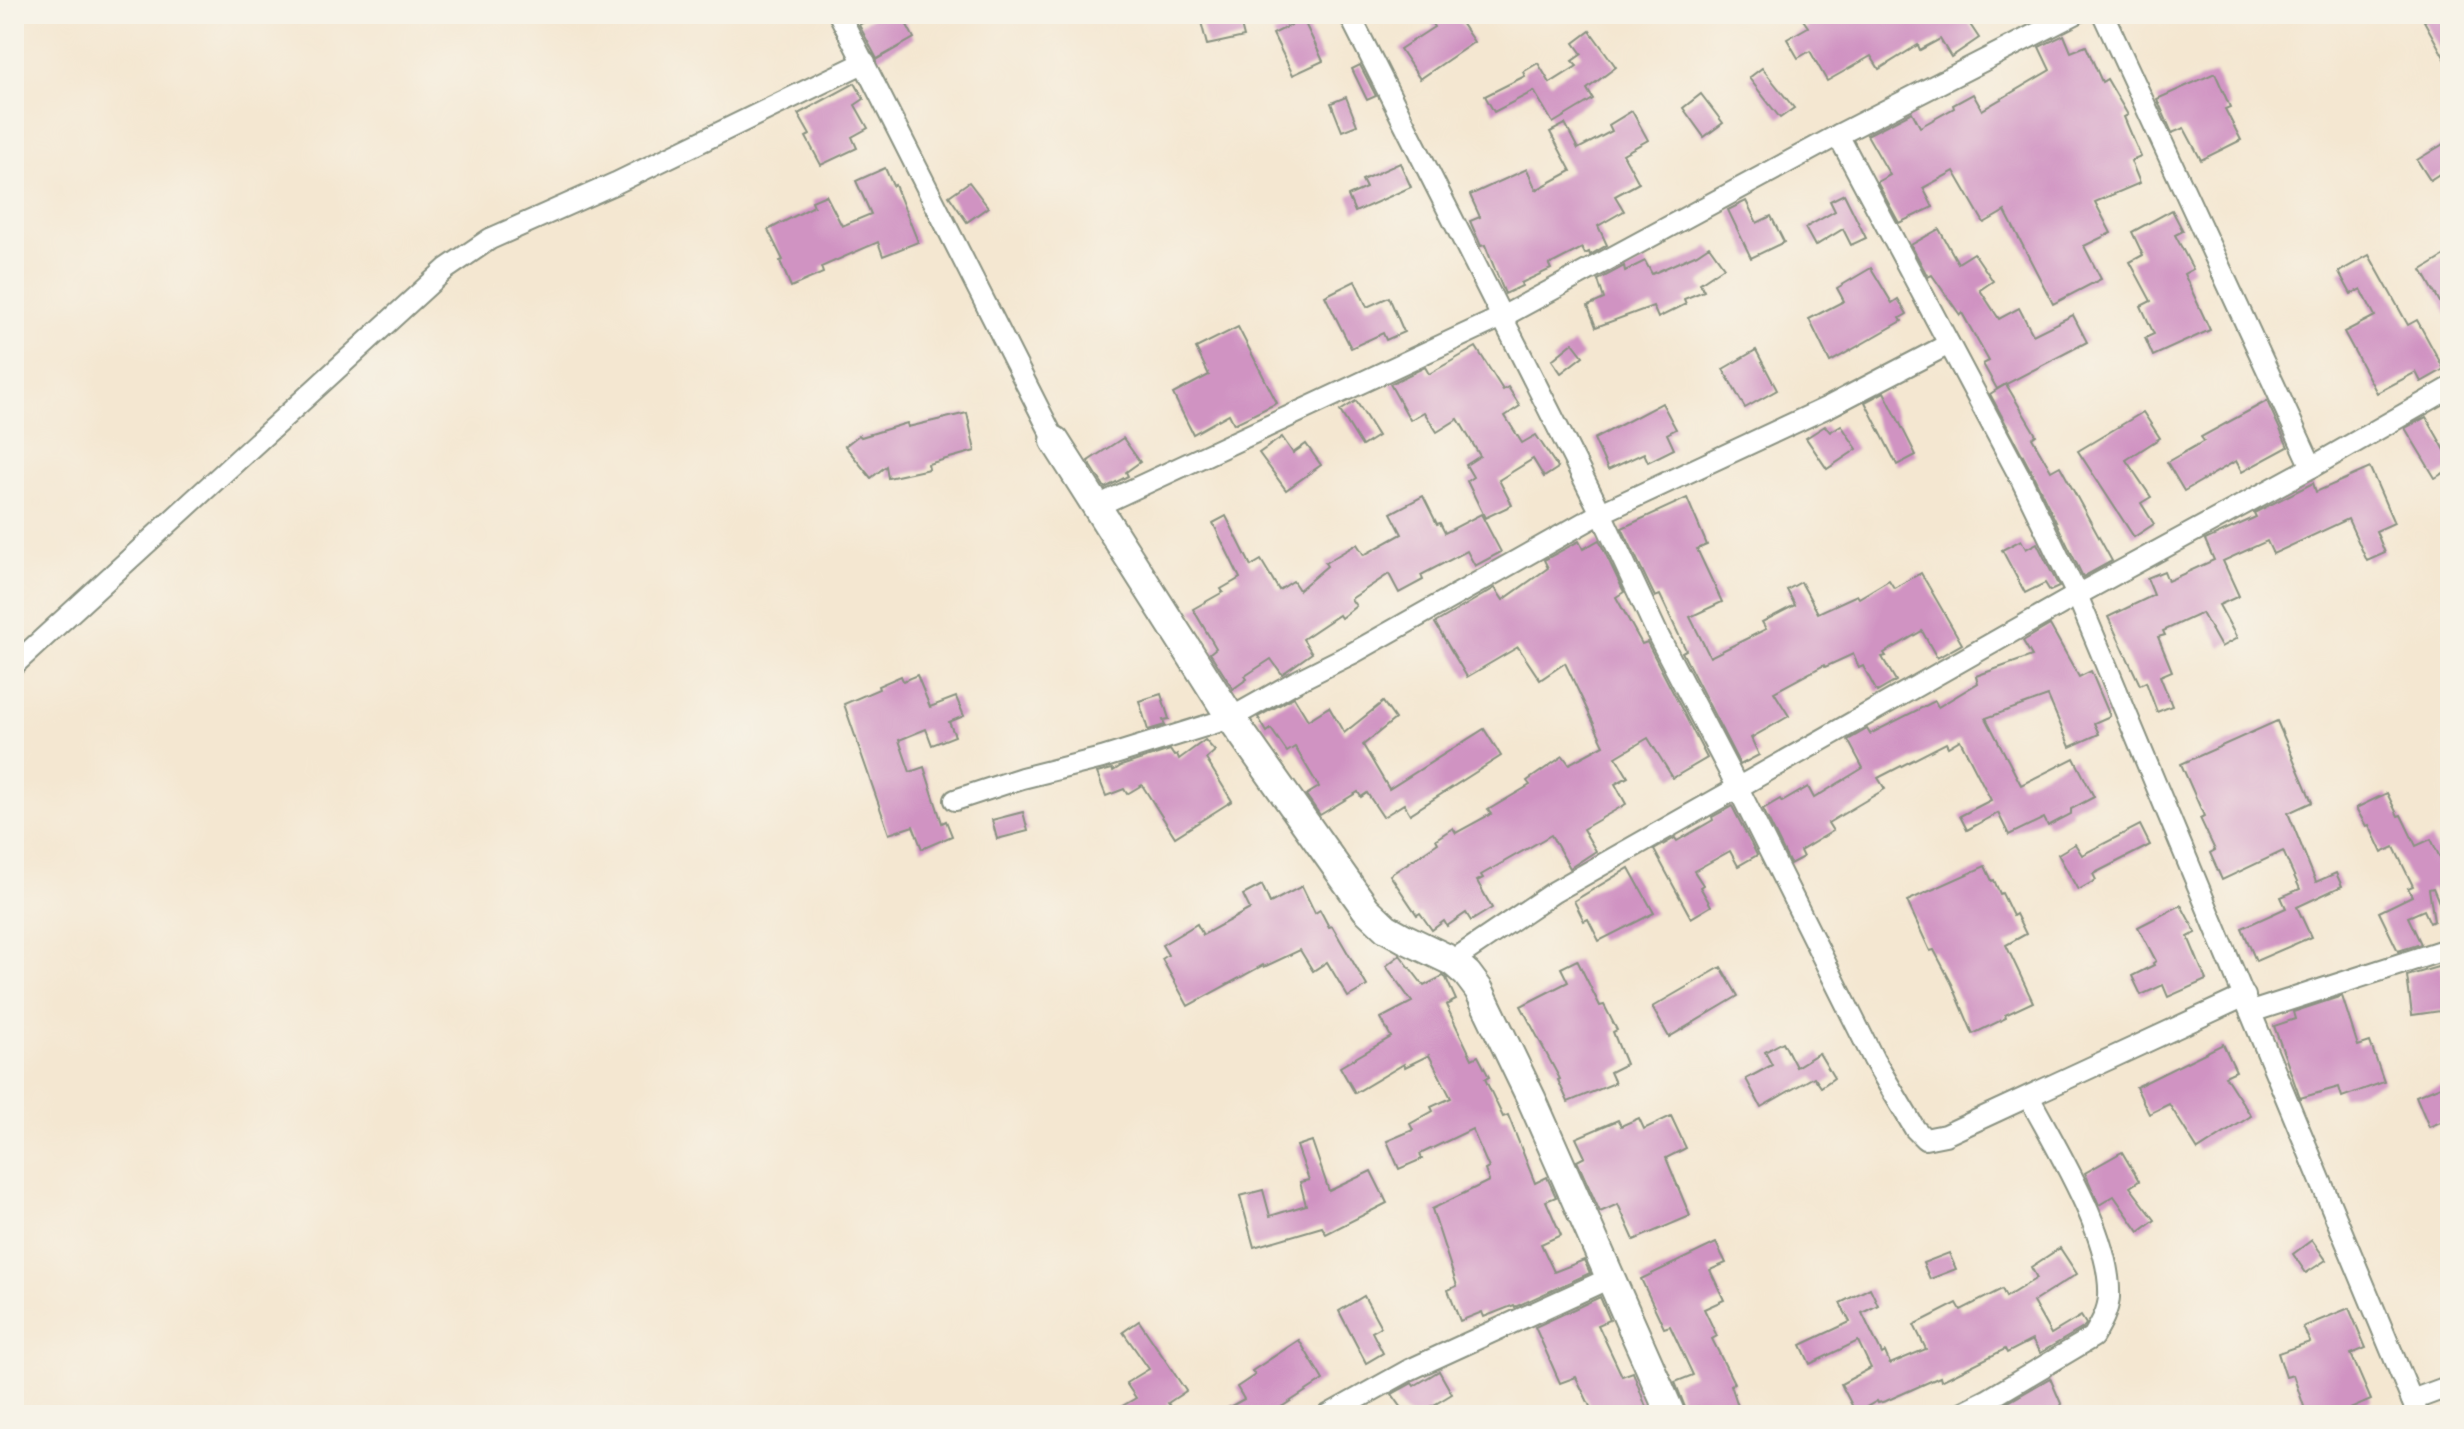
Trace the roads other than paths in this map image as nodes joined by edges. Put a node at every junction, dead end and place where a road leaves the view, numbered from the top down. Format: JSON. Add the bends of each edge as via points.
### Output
{"nodes":[{"id":1,"x":839,"y":14,"type":"edge"},
{"id":2,"x":1349,"y":14,"type":"edge"},
{"id":3,"x":2075,"y":14,"type":"edge"},
{"id":4,"x":2103,"y":14,"type":"edge"},
{"id":5,"x":865,"y":62,"type":"junction"},
{"id":6,"x":1838,"y":135,"type":"junction"},
{"id":7,"x":1502,"y":317,"type":"junction"},
{"id":8,"x":1949,"y":344,"type":"junction"},
{"id":9,"x":2450,"y":388,"type":"edge"},
{"id":10,"x":1055,"y":441,"type":"joint"},
{"id":11,"x":2312,"y":467,"type":"junction"},
{"id":12,"x":1095,"y":507,"type":"junction"},
{"id":13,"x":1601,"y":513,"type":"junction"},
{"id":14,"x":2077,"y":595,"type":"junction"},
{"id":15,"x":14,"y":665,"type":"edge"},
{"id":16,"x":1231,"y":718,"type":"junction"},
{"id":17,"x":1738,"y":788,"type":"junction"},
{"id":18,"x":955,"y":800,"type":"dead end"},
{"id":19,"x":2450,"y":948,"type":"edge"},
{"id":20,"x":1452,"y":961,"type":"junction"},
{"id":21,"x":2248,"y":1004,"type":"junction"},
{"id":22,"x":2029,"y":1097,"type":"junction"},
{"id":23,"x":1612,"y":1277,"type":"junction"},
{"id":24,"x":2450,"y":1386,"type":"edge"},
{"id":25,"x":2415,"y":1408,"type":"edge"},
{"id":26,"x":1328,"y":1415,"type":"edge"},
{"id":27,"x":1671,"y":1415,"type":"edge"},
{"id":28,"x":1957,"y":1415,"type":"edge"}],
"edges":[{"from":1,"to":5,"type":"street"},
{"from":2,"to":7,"type":"street"},
{"from":3,"to":6,"type":"street"},
{"from":4,"to":11,"type":"street"},
{"from":5,"to":10,"type":"street"},
{"from":5,"to":15,"type":"street","via":[[490,239],[446,269]]},
{"from":6,"to":7,"type":"street"},
{"from":6,"to":8,"type":"street"},
{"from":7,"to":12,"type":"street"},
{"from":7,"to":13,"type":"street"},
{"from":8,"to":13,"type":"street"},
{"from":8,"to":14,"type":"street"},
{"from":9,"to":11,"type":"street"},
{"from":10,"to":12,"type":"street"},
{"from":11,"to":14,"type":"street"},
{"from":12,"to":16,"type":"street"},
{"from":13,"to":16,"type":"street"},
{"from":13,"to":17,"type":"street"},
{"from":14,"to":17,"type":"street"},
{"from":14,"to":21,"type":"street"},
{"from":16,"to":18,"type":"street"},
{"from":16,"to":20,"type":"street","via":[[1366,909],[1395,933]]},
{"from":17,"to":20,"type":"street","via":[[1554,892]]},
{"from":17,"to":22,"type":"street","via":[[1874,1060],[1915,1129],[1925,1139],[1945,1135]]},
{"from":19,"to":21,"type":"street"},
{"from":20,"to":23,"type":"street","via":[[1479,990]]},
{"from":21,"to":22,"type":"street"},
{"from":21,"to":25,"type":"street"},
{"from":22,"to":28,"type":"street","via":[[2097,1232],[2109,1300],[2093,1337]]},
{"from":23,"to":26,"type":"street","via":[[1409,1370]]},
{"from":23,"to":27,"type":"street"},
{"from":24,"to":25,"type":"street"}]}
